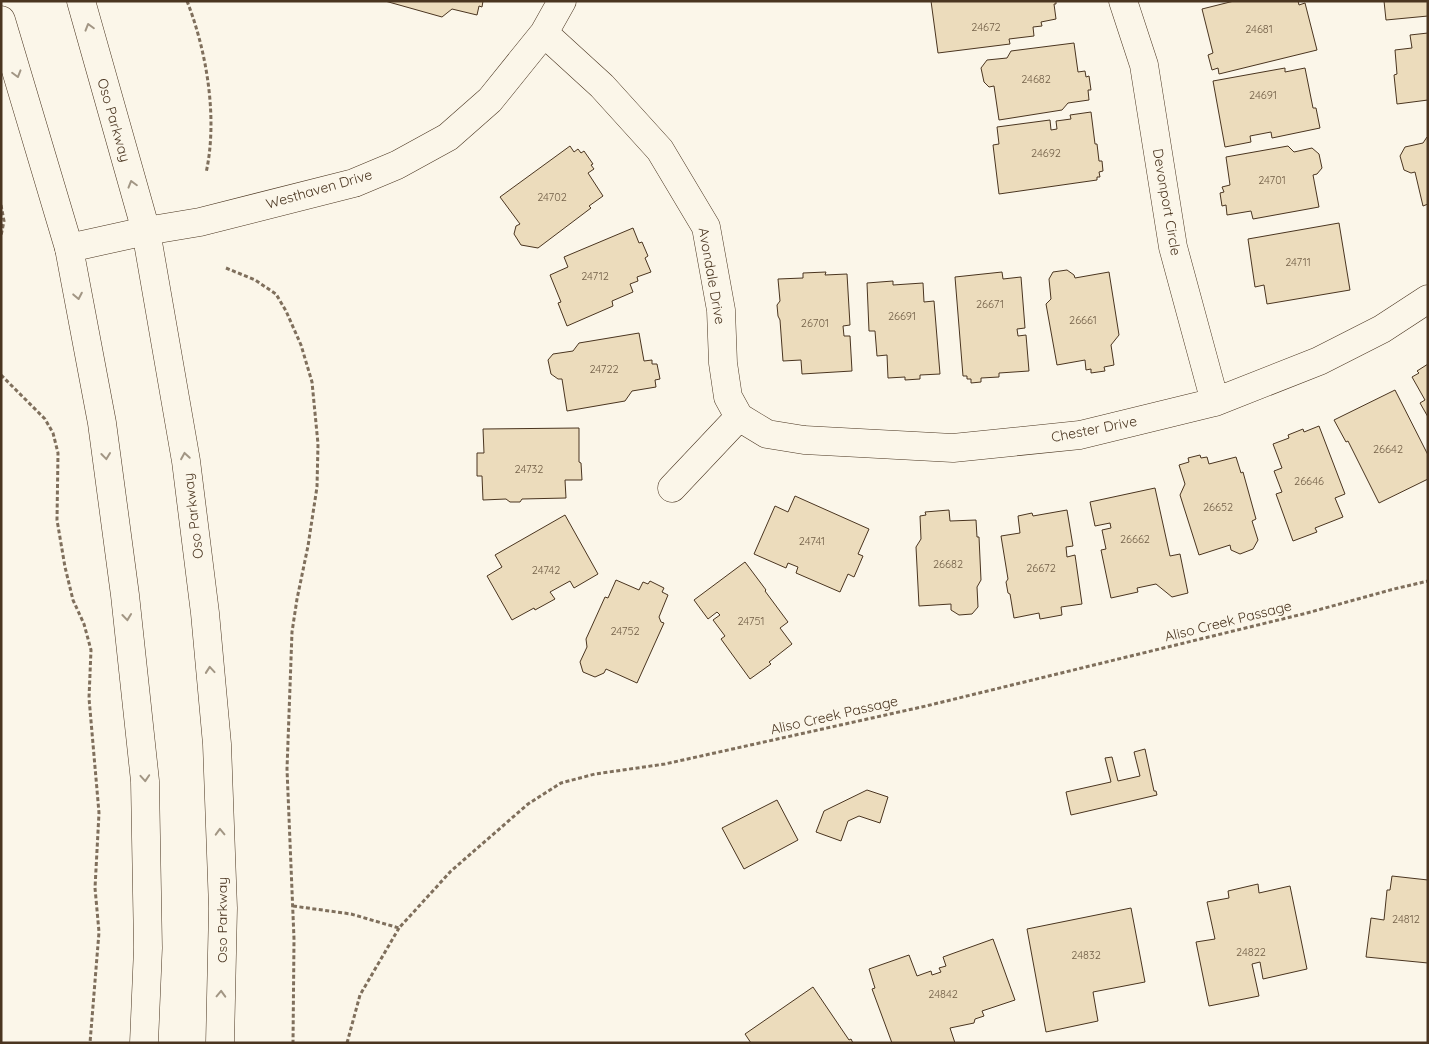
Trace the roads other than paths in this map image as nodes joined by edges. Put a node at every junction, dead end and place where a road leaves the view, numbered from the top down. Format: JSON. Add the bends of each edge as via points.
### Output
{"nodes":[{"id":1,"x":81,"y":1,"type":"edge"},
{"id":2,"x":562,"y":1,"type":"edge"},
{"id":3,"x":1124,"y":1,"type":"edge"},
{"id":4,"x":1,"y":20,"type":"edge"},
{"id":5,"x":544,"y":33,"type":"junction"},
{"id":6,"x":146,"y":231,"type":"junction"},
{"id":7,"x":68,"y":248,"type":"junction"},
{"id":8,"x":1428,"y":299,"type":"edge"},
{"id":9,"x":1215,"y":402,"type":"junction"},
{"id":10,"x":739,"y":417,"type":"junction"},
{"id":11,"x":672,"y":488,"type":"dead end"},
{"id":12,"x":144,"y":1043,"type":"edge"},
{"id":13,"x":220,"y":1043,"type":"edge"}],
"edges":[{"from":6,"to":1,"type":"street","name":"Oso Parkway","one_way":true},
{"from":2,"to":5,"type":"street","name":"Westhaven Drive"},
{"from":3,"to":9,"type":"street","name":"Devonport Circle","via":[[1144,65],[1173,246]]},
{"from":4,"to":7,"type":"street","one_way":true},
{"from":5,"to":6,"type":"street","name":"Westhaven Drive","via":[[490,100],[448,137],[397,165],[354,182],[200,222]]},
{"from":5,"to":10,"type":"street","name":"Avondale Drive","via":[[602,86],[660,150],[706,227],[722,310],[723,363],[728,397]]},
{"from":6,"to":7,"type":"street","name":"Westhaven Drive"},
{"from":13,"to":6,"type":"street","name":"Oso Parkway","one_way":true,"via":[[223,908],[217,744],[186,461]]},
{"from":7,"to":12,"type":"street","one_way":true,"via":[[102,423],[145,781],[148,948]]},
{"from":8,"to":9,"type":"street","name":"Chester Drive","via":[[1319,361]]},
{"from":9,"to":10,"type":"street","name":"Chester Drive","via":[[1080,435],[953,448],[804,440],[767,434]]},
{"from":10,"to":11,"type":"street"}]}
